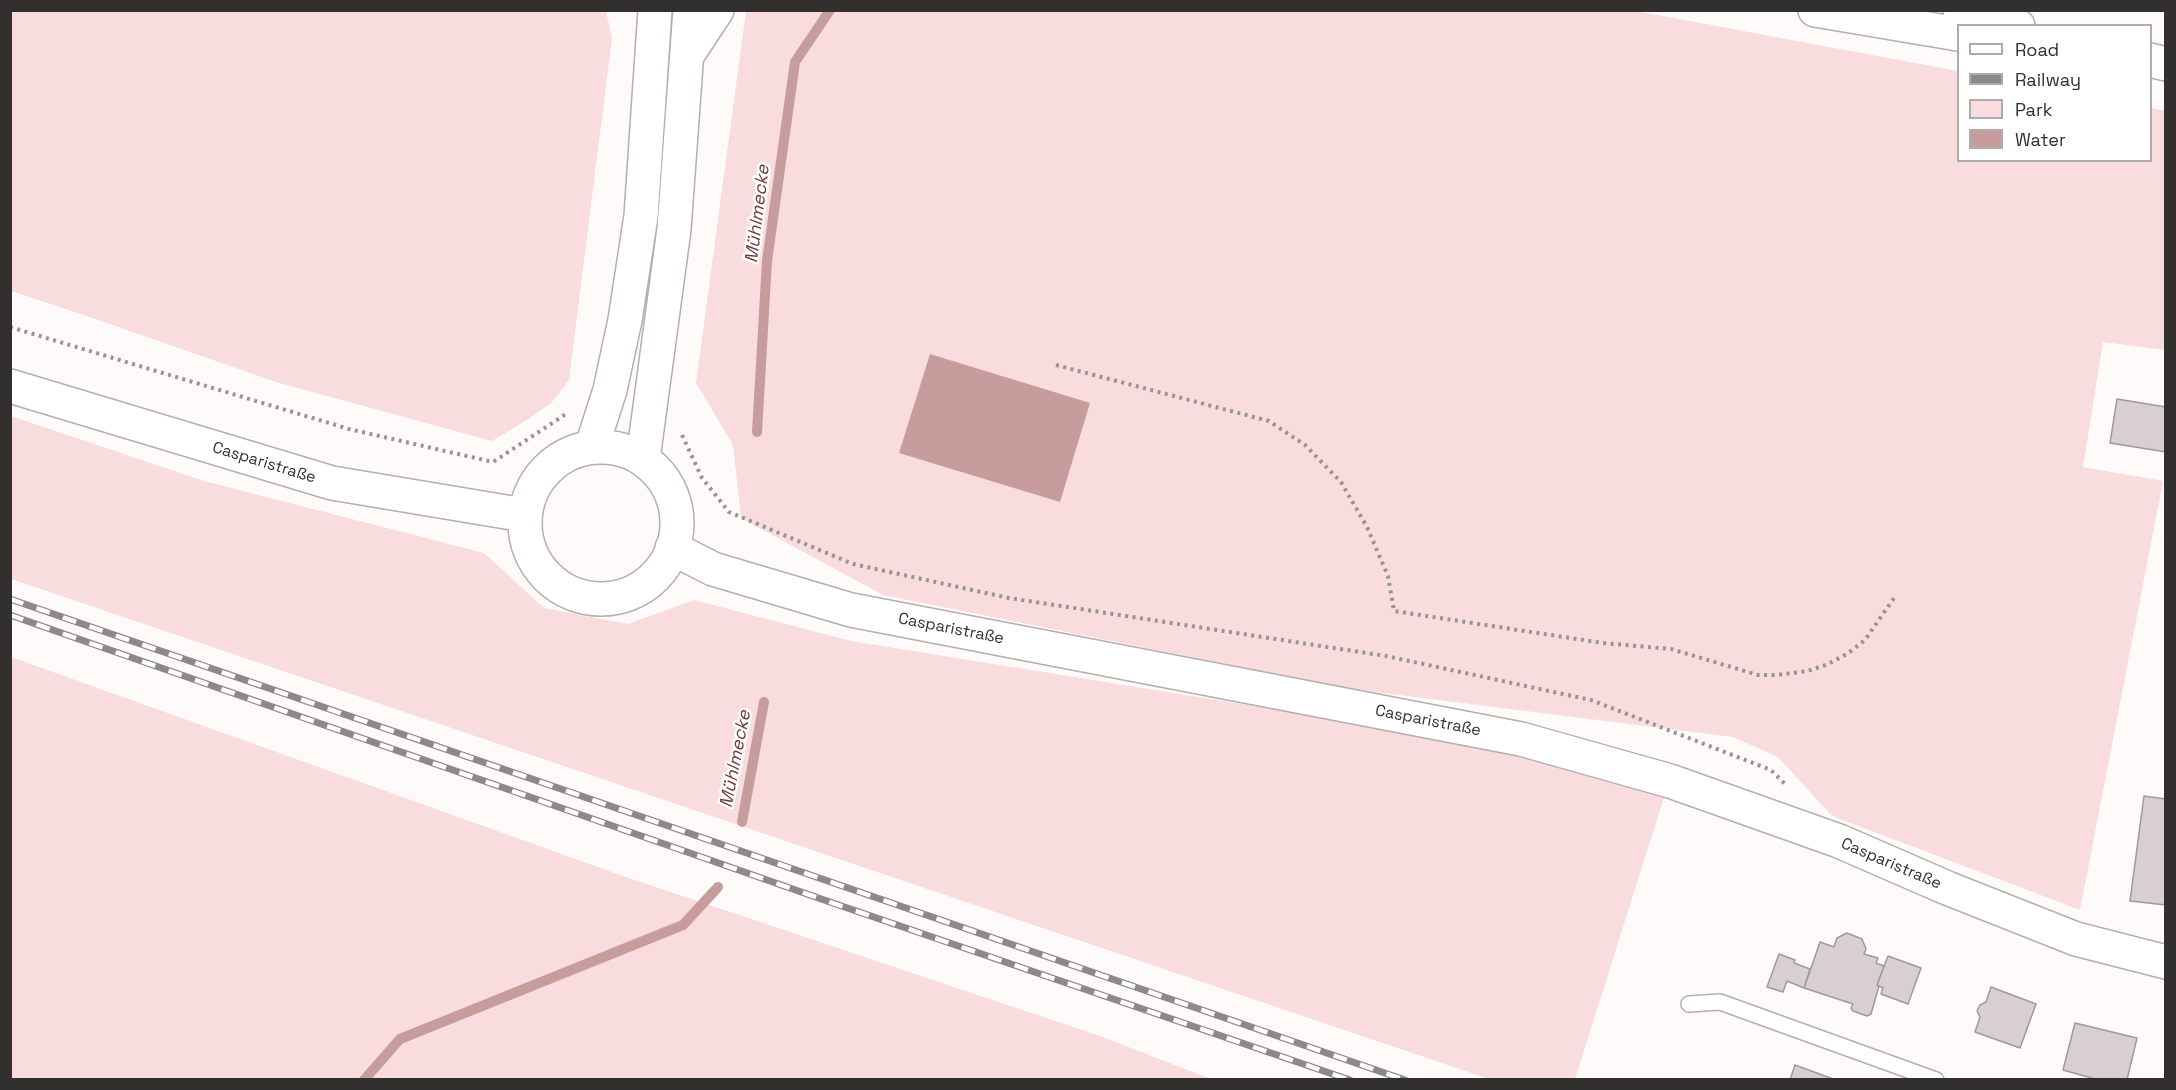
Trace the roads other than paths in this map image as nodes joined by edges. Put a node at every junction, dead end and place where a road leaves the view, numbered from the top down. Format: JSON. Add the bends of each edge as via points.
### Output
{"nodes":[{"id":1,"x":633,"y":10,"type":"edge"},
{"id":2,"x":655,"y":10,"type":"edge"},
{"id":3,"x":690,"y":10,"type":"edge"},
{"id":4,"x":717,"y":10,"type":"edge"},
{"id":5,"x":1815,"y":10,"type":"edge"},
{"id":6,"x":1960,"y":10,"type":"edge"},
{"id":7,"x":2011,"y":24,"type":"edge"},
{"id":8,"x":1957,"y":34,"type":"edge"},
{"id":9,"x":687,"y":55,"type":"junction"},
{"id":10,"x":652,"y":57,"type":"junction"},
{"id":11,"x":10,"y":386,"type":"edge"},
{"id":12,"x":592,"y":446,"type":"junction"},
{"id":13,"x":643,"y":459,"type":"junction"},
{"id":14,"x":524,"y":515,"type":"junction"},
{"id":15,"x":672,"y":548,"type":"junction"},
{"id":16,"x":2166,"y":962,"type":"edge"},
{"id":17,"x":1689,"y":1004,"type":"dead end"},
{"id":18,"x":1936,"y":1080,"type":"edge"}],
"edges":[{"from":1,"to":10,"type":"main road"},
{"from":2,"to":10,"type":"main road"},
{"from":3,"to":9,"type":"main road"},
{"from":4,"to":9,"type":"main road"},
{"from":5,"to":8,"type":"main road"},
{"from":6,"to":7,"type":"main road"},
{"from":9,"to":13,"type":"main road","via":[[674,230]]},
{"from":10,"to":12,"type":"main road","via":[[641,216],[625,320],[610,390]]},
{"from":11,"to":14,"type":"main road","name":"Casparistraße","via":[[332,483]]},
{"from":12,"to":13,"type":"main road","via":[[617,447]]},
{"from":12,"to":14,"type":"main road","via":[[569,453],[549,467],[528,496]]},
{"from":13,"to":15,"type":"main road","via":[[661,476],[672,499],[679,522]]},
{"from":14,"to":15,"type":"main road","via":[[529,546],[546,577],[573,596],[607,598],[635,590],[653,579]]},
{"from":15,"to":16,"type":"main road","name":"Casparistraße","via":[[714,569],[851,610],[1532,742],[1670,781],[1839,841],[2076,939]]},
{"from":17,"to":18,"type":"lane","via":[[1720,1002]]}]}
